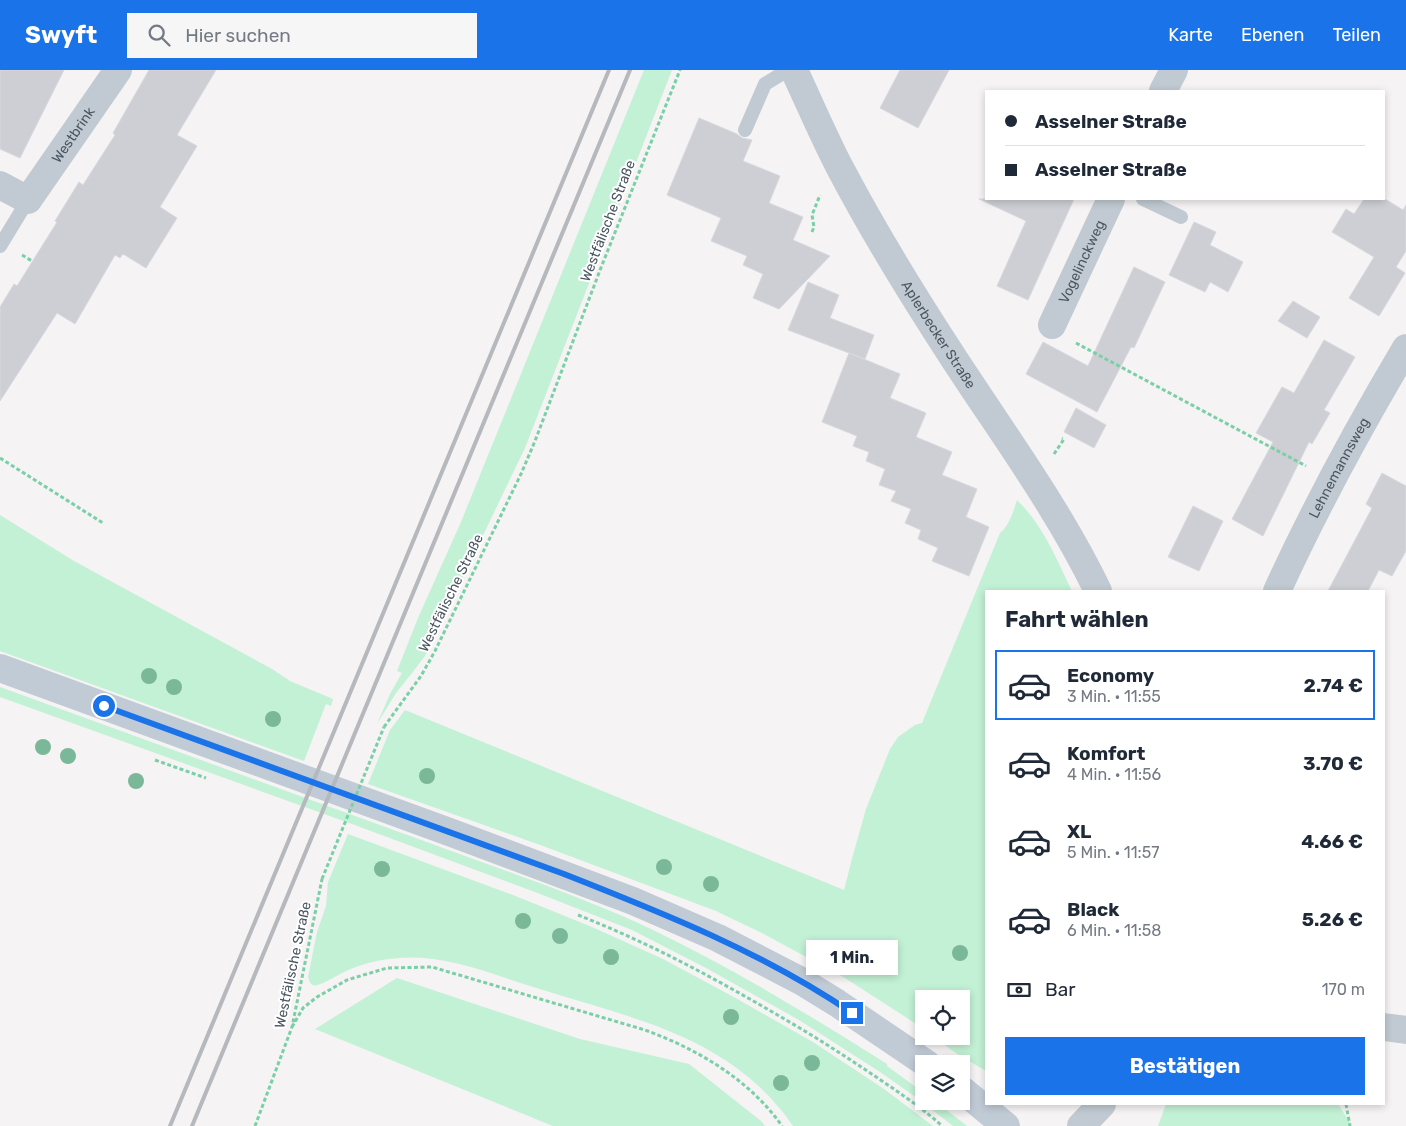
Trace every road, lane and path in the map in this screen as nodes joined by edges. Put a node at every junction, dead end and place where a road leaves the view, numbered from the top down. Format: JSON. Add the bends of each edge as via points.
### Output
{"nodes":[{"id":1,"x":118,"y":70,"type":"edge"},
{"id":2,"x":680,"y":70,"type":"edge"},
{"id":3,"x":788,"y":70,"type":"edge"},
{"id":4,"x":794,"y":70,"type":"edge"},
{"id":5,"x":1174,"y":70,"type":"edge"},
{"id":6,"x":1164,"y":90,"type":"edge"},
{"id":7,"x":745,"y":130,"type":"dead end"},
{"id":8,"x":0,"y":185,"type":"edge"},
{"id":9,"x":28,"y":200,"type":"junction"},
{"id":10,"x":1111,"y":200,"type":"edge"},
{"id":11,"x":1145,"y":200,"type":"edge"},
{"id":12,"x":1181,"y":217,"type":"dead end"},
{"id":13,"x":0,"y":246,"type":"edge"},
{"id":14,"x":1052,"y":325,"type":"joint"},
{"id":15,"x":1406,"y":348,"type":"edge"},
{"id":16,"x":1062,"y":438,"type":"dead end"},
{"id":17,"x":1053,"y":454,"type":"dead end"},
{"id":18,"x":0,"y":458,"type":"edge"},
{"id":19,"x":1332,"y":480,"type":"junction"},
{"id":20,"x":103,"y":523,"type":"dead end"},
{"id":21,"x":1098,"y":590,"type":"edge"},
{"id":22,"x":1277,"y":590,"type":"edge"},
{"id":23,"x":0,"y":668,"type":"edge"},
{"id":24,"x":146,"y":757,"type":"dead end"},
{"id":25,"x":211,"y":780,"type":"dead end"},
{"id":26,"x":337,"y":825,"type":"dead end"},
{"id":27,"x":346,"y":828,"type":"dead end"},
{"id":28,"x":570,"y":912,"type":"dead end"},
{"id":29,"x":292,"y":1027,"type":"junction"},
{"id":30,"x":1385,"y":1027,"type":"edge"},
{"id":31,"x":1406,"y":1030,"type":"edge"},
{"id":32,"x":915,"y":1056,"type":"edge"},
{"id":33,"x":970,"y":1096,"type":"edge"},
{"id":34,"x":1101,"y":1105,"type":"edge"},
{"id":35,"x":1346,"y":1105,"type":"edge"},
{"id":36,"x":256,"y":1126,"type":"edge"},
{"id":37,"x":782,"y":1126,"type":"edge"},
{"id":38,"x":942,"y":1126,"type":"edge"},
{"id":39,"x":1006,"y":1126,"type":"edge"},
{"id":40,"x":1080,"y":1126,"type":"edge"},
{"id":41,"x":1350,"y":1126,"type":"edge"}],
"edges":[{"from":1,"to":9,"type":"street","name":"Westbrink"},
{"from":2,"to":29,"type":"path","name":"Westfälische Straße","bridge":true,"via":[[521,474],[436,651],[384,727],[322,880]]},
{"from":3,"to":7,"type":"lane","via":[[765,84]]},
{"from":4,"to":21,"type":"street","name":"Aplerbecker Straße","via":[[860,204],[950,352],[1045,495]]},
{"from":5,"to":6,"type":"street"},
{"from":8,"to":9,"type":"street"},
{"from":9,"to":13,"type":"lane"},
{"from":10,"to":14,"type":"street","name":"Vogelinckweg"},
{"from":11,"to":12,"type":"lane"},
{"from":14,"to":19,"type":"path","via":[[1050,329]]},
{"from":15,"to":19,"type":"street","name":"Lehnemannsweg"},
{"from":16,"to":17,"type":"path"},
{"from":18,"to":20,"type":"path"},
{"from":19,"to":22,"type":"street","name":"Lehnemannsweg"},
{"from":23,"to":32,"type":"main road","via":[[633,901],[718,938],[803,982]]},
{"from":24,"to":25,"type":"path"},
{"from":26,"to":27,"type":"path"},
{"from":28,"to":38,"type":"path","via":[[670,956],[754,1001],[832,1047]]},
{"from":29,"to":36,"type":"path","name":"Westfälische Straße"},
{"from":29,"to":37,"type":"path","via":[[303,1008],[346,980],[387,968],[432,967],[672,1040],[700,1054],[741,1082]]},
{"from":30,"to":31,"type":"street"},
{"from":33,"to":39,"type":"main road"},
{"from":34,"to":40,"type":"street"},
{"from":35,"to":41,"type":"path"}]}
